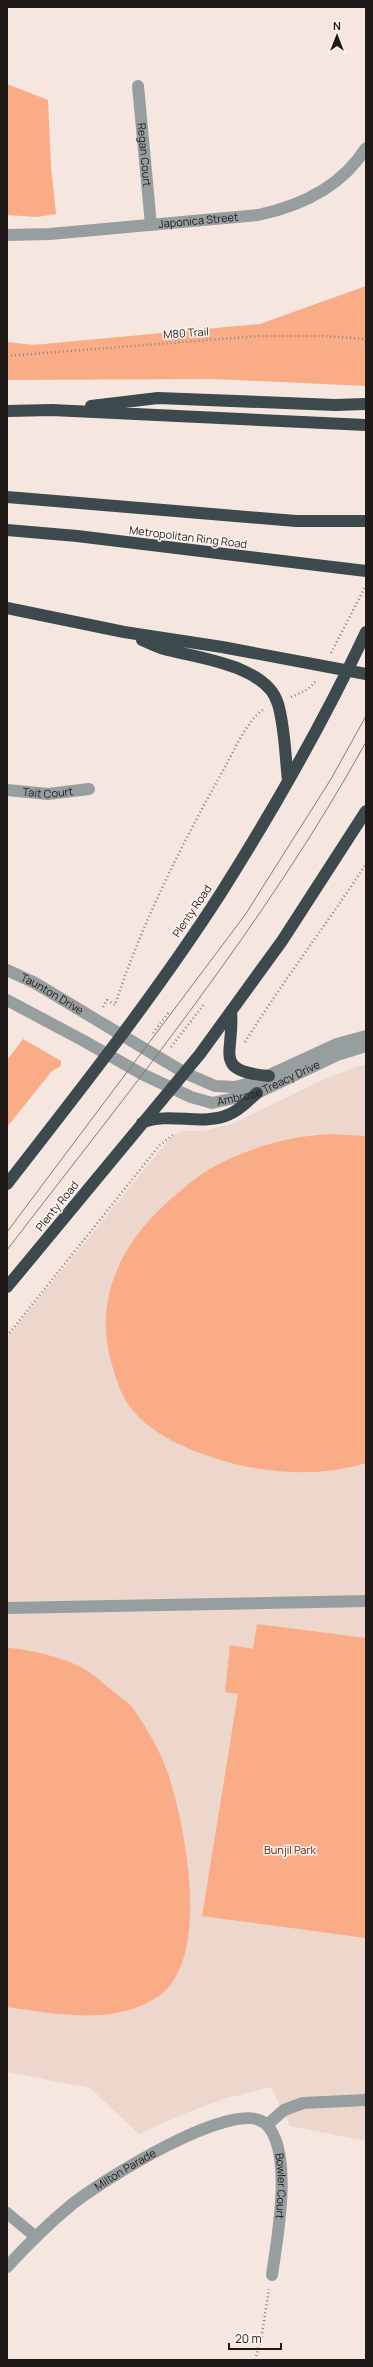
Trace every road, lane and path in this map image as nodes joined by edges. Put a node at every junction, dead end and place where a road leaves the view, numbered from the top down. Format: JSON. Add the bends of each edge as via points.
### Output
{"nodes":[{"id":1,"x":138,"y":86,"type":"dead end"},
{"id":2,"x":366,"y":148,"type":"edge"},
{"id":3,"x":151,"y":224,"type":"junction"},
{"id":4,"x":7,"y":235,"type":"edge"},
{"id":5,"x":366,"y":339,"type":"edge"},
{"id":6,"x":7,"y":356,"type":"edge"},
{"id":7,"x":366,"y":404,"type":"edge"},
{"id":8,"x":52,"y":410,"type":"junction"},
{"id":9,"x":7,"y":411,"type":"edge"},
{"id":10,"x":366,"y":425,"type":"edge"},
{"id":11,"x":7,"y":497,"type":"edge"},
{"id":12,"x":365,"y":522,"type":"edge"},
{"id":13,"x":7,"y":530,"type":"edge"},
{"id":14,"x":366,"y":571,"type":"edge"},
{"id":15,"x":366,"y":584,"type":"edge"},
{"id":16,"x":7,"y":608,"type":"edge"},
{"id":17,"x":124,"y":632,"type":"junction"},
{"id":18,"x":366,"y":632,"type":"edge"},
{"id":19,"x":324,"y":668,"type":"junction"},
{"id":20,"x":348,"y":671,"type":"junction"},
{"id":21,"x":366,"y":674,"type":"edge"},
{"id":22,"x":278,"y":702,"type":"junction"},
{"id":23,"x":288,"y":780,"type":"junction"},
{"id":24,"x":7,"y":790,"type":"edge"},
{"id":25,"x":89,"y":790,"type":"dead end"},
{"id":26,"x":366,"y":811,"type":"edge"},
{"id":27,"x":366,"y":864,"type":"edge"},
{"id":28,"x":7,"y":970,"type":"edge"},
{"id":29,"x":7,"y":1000,"type":"edge"},
{"id":30,"x":205,"y":1003,"type":"dead end"},
{"id":31,"x":231,"y":1011,"type":"junction"},
{"id":32,"x":169,"y":1012,"type":"dead end"},
{"id":33,"x":97,"y":1019,"type":"junction"},
{"id":34,"x":153,"y":1033,"type":"dead end"},
{"id":35,"x":122,"y":1034,"type":"junction"},
{"id":36,"x":366,"y":1036,"type":"edge"},
{"id":37,"x":366,"y":1046,"type":"edge"},
{"id":38,"x":171,"y":1047,"type":"dead end"},
{"id":39,"x":107,"y":1054,"type":"junction"},
{"id":40,"x":229,"y":1059,"type":"junction"},
{"id":41,"x":185,"y":1073,"type":"junction"},
{"id":42,"x":269,"y":1076,"type":"junction"},
{"id":43,"x":170,"y":1088,"type":"junction"},
{"id":44,"x":257,"y":1093,"type":"junction"},
{"id":45,"x":180,"y":1118,"type":"junction"},
{"id":46,"x":142,"y":1123,"type":"junction"},
{"id":47,"x":7,"y":1184,"type":"edge"},
{"id":48,"x":7,"y":1287,"type":"edge"},
{"id":49,"x":7,"y":1336,"type":"edge"},
{"id":50,"x":366,"y":1601,"type":"edge"},
{"id":51,"x":7,"y":1608,"type":"edge"},
{"id":52,"x":366,"y":2100,"type":"edge"},
{"id":53,"x":267,"y":2125,"type":"junction"},
{"id":54,"x":7,"y":2213,"type":"edge"},
{"id":55,"x":36,"y":2237,"type":"junction"},
{"id":56,"x":7,"y":2267,"type":"edge"},
{"id":57,"x":272,"y":2275,"type":"joint"},
{"id":58,"x":255,"y":2360,"type":"edge"}],
"edges":[{"from":1,"to":3,"type":"street","name":"Regan Court"},
{"from":2,"to":3,"type":"street","name":"Japonica Street","via":[[348,172],[327,188],[281,210],[258,215]]},
{"from":3,"to":4,"type":"street","name":"Japonica Street","via":[[50,234]]},
{"from":5,"to":6,"type":"path","name":"M80 Trail","via":[[259,336]]},
{"from":7,"to":8,"type":"highway","via":[[158,398]]},
{"from":8,"to":9,"type":"highway"},
{"from":8,"to":10,"type":"highway"},
{"from":11,"to":12,"type":"highway","name":"Metropolitan Ring Road","via":[[296,521]]},
{"from":13,"to":14,"type":"highway","name":"Metropolitan Ring Road"},
{"from":15,"to":19,"type":"path"},
{"from":16,"to":17,"type":"highway"},
{"from":17,"to":19,"type":"highway","via":[[222,647]]},
{"from":17,"to":22,"type":"highway","via":[[163,648],[248,673],[266,684]]},
{"from":18,"to":20,"type":"highway","name":"Plenty Road"},
{"from":19,"to":20,"type":"highway"},
{"from":19,"to":22,"type":"path","via":[[313,684],[302,693]]},
{"from":20,"to":21,"type":"highway"},
{"from":20,"to":23,"type":"highway","name":"Plenty Road"},
{"from":22,"to":23,"type":"highway","via":[[283,725]]},
{"from":22,"to":33,"type":"path","via":[[252,719],[164,885],[123,979],[115,1005],[107,1000]]},
{"from":23,"to":35,"type":"highway","name":"Plenty Road","via":[[221,892]]},
{"from":24,"to":25,"type":"street","name":"Tait Court","via":[[48,794]]},
{"from":26,"to":31,"type":"highway","name":"Plenty Road","via":[[282,941]]},
{"from":27,"to":40,"type":"path","via":[[333,916],[270,1002],[243,1046]]},
{"from":28,"to":33,"type":"street","name":"Taunton Drive"},
{"from":29,"to":39,"type":"street","name":"Ambrose Treacy Drive"},
{"from":30,"to":38,"type":"path"},
{"from":31,"to":40,"type":"highway"},
{"from":31,"to":41,"type":"highway","name":"Plenty Road"},
{"from":32,"to":34,"type":"path"},
{"from":33,"to":35,"type":"street","name":"Taunton Drive"},
{"from":35,"to":39,"type":"highway","name":"Plenty Road"},
{"from":35,"to":41,"type":"street","name":"Ambrose Treacy Drive"},
{"from":36,"to":42,"type":"street","name":"Ambrose Treacy Drive","via":[[337,1044]]},
{"from":37,"to":44,"type":"street","name":"Ambrose Treacy Drive","via":[[337,1055]]},
{"from":39,"to":43,"type":"street","name":"Ambrose Treacy Drive"},
{"from":39,"to":47,"type":"highway","name":"Plenty Road"},
{"from":40,"to":42,"type":"highway","via":[[239,1072]]},
{"from":41,"to":42,"type":"street","name":"Ambrose Treacy Drive","via":[[203,1082],[222,1087],[235,1087]]},
{"from":41,"to":43,"type":"highway","name":"Plenty Road"},
{"from":43,"to":44,"type":"street","name":"Ambrose Treacy Drive","via":[[212,1103]]},
{"from":43,"to":46,"type":"highway","name":"Plenty Road"},
{"from":44,"to":45,"type":"highway","via":[[229,1115],[208,1119]]},
{"from":45,"to":46,"type":"highway","via":[[153,1118]]},
{"from":45,"to":49,"type":"path","via":[[176,1132],[154,1152]]},
{"from":46,"to":48,"type":"highway","name":"Plenty Road"},
{"from":50,"to":51,"type":"street"},
{"from":52,"to":53,"type":"street","via":[[303,2103],[284,2110]]},
{"from":53,"to":55,"type":"street","name":"Milton Parade","via":[[251,2117],[242,2117],[169,2145],[100,2183]]},
{"from":53,"to":57,"type":"street","name":"Bowler Court","via":[[277,2148],[282,2182]]},
{"from":54,"to":55,"type":"street"},
{"from":55,"to":56,"type":"street","name":"Milton Parade"},
{"from":57,"to":58,"type":"path"}]}
